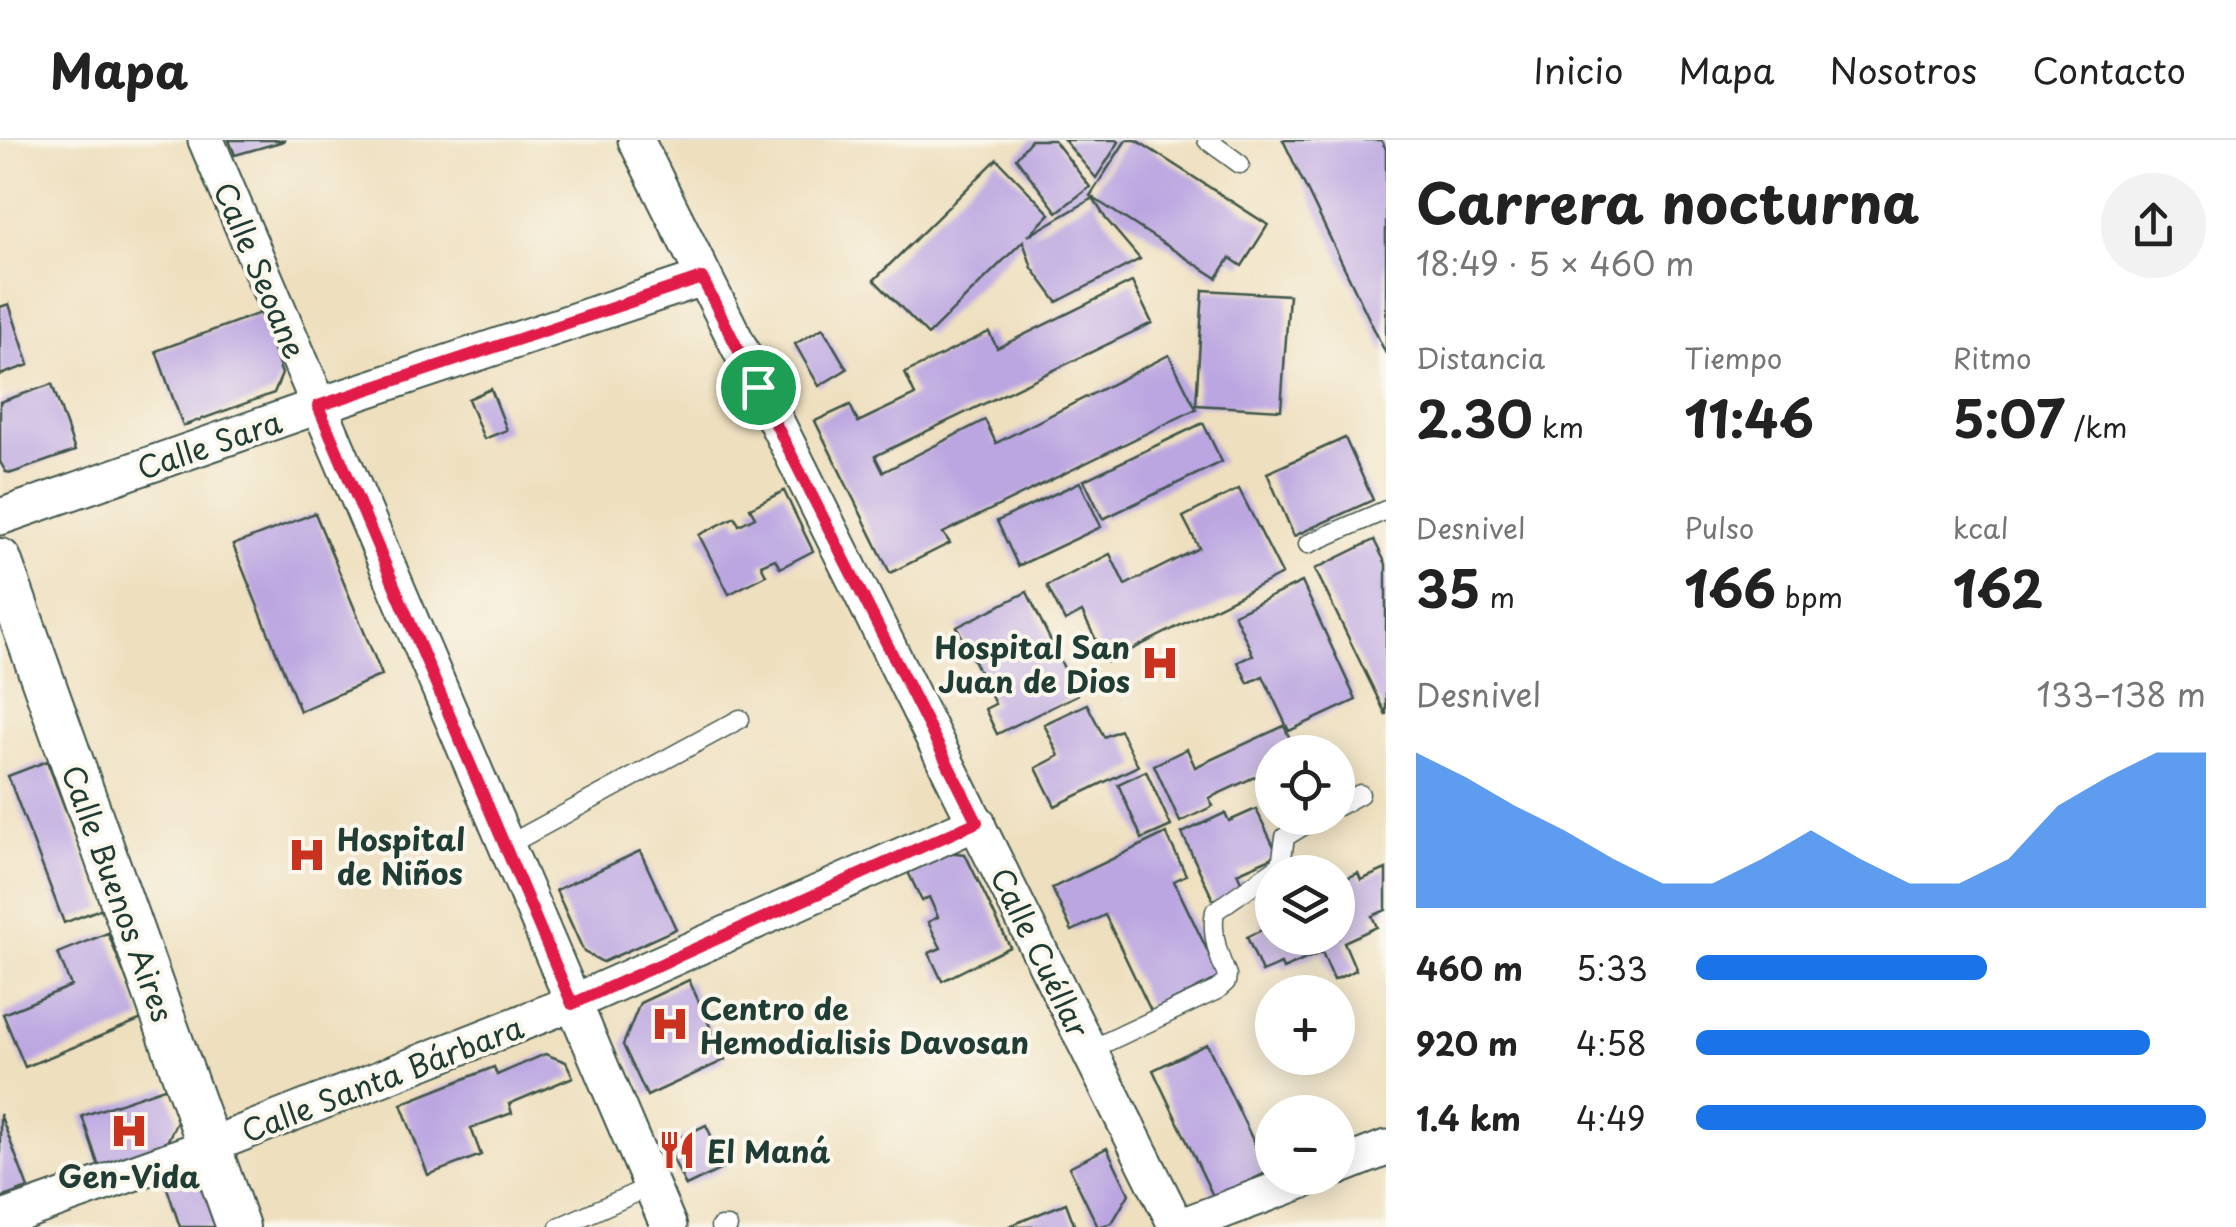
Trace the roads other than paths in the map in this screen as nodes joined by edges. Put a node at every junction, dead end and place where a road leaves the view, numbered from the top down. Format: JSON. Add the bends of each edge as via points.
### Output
{"nodes":[{"id":1,"x":206,"y":140,"type":"edge"},
{"id":2,"x":636,"y":140,"type":"edge"},
{"id":3,"x":1207,"y":140,"type":"edge"},
{"id":4,"x":1240,"y":164,"type":"dead end"},
{"id":5,"x":702,"y":278,"type":"junction"},
{"id":6,"x":318,"y":406,"type":"junction"},
{"id":7,"x":1386,"y":510,"type":"edge"},
{"id":8,"x":0,"y":518,"type":"edge"},
{"id":9,"x":1308,"y":544,"type":"dead end"},
{"id":10,"x":0,"y":560,"type":"edge"},
{"id":11,"x":740,"y":719,"type":"dead end"},
{"id":12,"x":1360,"y":794,"type":"dead end"},
{"id":13,"x":1355,"y":797,"type":"edge"},
{"id":14,"x":977,"y":822,"type":"junction"},
{"id":15,"x":1287,"y":835,"type":"edge"},
{"id":16,"x":506,"y":846,"type":"junction"},
{"id":17,"x":572,"y":1004,"type":"junction"},
{"id":18,"x":1090,"y":1050,"type":"junction"},
{"id":19,"x":209,"y":1146,"type":"junction"},
{"id":20,"x":1386,"y":1148,"type":"edge"},
{"id":21,"x":1355,"y":1160,"type":"edge"},
{"id":22,"x":651,"y":1186,"type":"junction"},
{"id":23,"x":1264,"y":1195,"type":"edge"},
{"id":24,"x":0,"y":1220,"type":"edge"},
{"id":25,"x":238,"y":1227,"type":"edge"},
{"id":26,"x":559,"y":1227,"type":"edge"},
{"id":27,"x":670,"y":1227,"type":"edge"},
{"id":28,"x":720,"y":1227,"type":"edge"},
{"id":29,"x":728,"y":1227,"type":"edge"},
{"id":30,"x":1178,"y":1227,"type":"edge"}],
"edges":[{"from":1,"to":6,"type":"street","name":"Calle Seoane"},
{"from":2,"to":5,"type":"street","name":"Calle Cuéllar"},
{"from":3,"to":4,"type":"lane"},
{"from":5,"to":6,"type":"street","name":"Calle Sara"},
{"from":5,"to":14,"type":"street","name":"Calle Cuéllar"},
{"from":6,"to":8,"type":"street","name":"Calle Sara"},
{"from":6,"to":16,"type":"street","name":"Calle Seoane"},
{"from":7,"to":9,"type":"lane"},
{"from":10,"to":19,"type":"street","name":"Calle Buenos Aires"},
{"from":11,"to":16,"type":"lane"},
{"from":12,"to":13,"type":"lane"},
{"from":14,"to":17,"type":"street","name":"Calle Santa Bárbara"},
{"from":14,"to":18,"type":"street","name":"Calle Cuéllar"},
{"from":15,"to":18,"type":"lane","via":[[1281,864],[1214,911],[1226,982]]},
{"from":16,"to":17,"type":"street","name":"Calle Seoane"},
{"from":17,"to":19,"type":"street","name":"Calle Santa Bárbara"},
{"from":17,"to":22,"type":"street","name":"Calle Seoane"},
{"from":18,"to":30,"type":"street","name":"Calle Cuéllar"},
{"from":19,"to":24,"type":"street","name":"Calle Santa Bárbara"},
{"from":19,"to":25,"type":"street","name":"Calle Buenos Aires"},
{"from":20,"to":21,"type":"street"},
{"from":22,"to":26,"type":"lane"},
{"from":22,"to":27,"type":"street","name":"Calle Seoane"},
{"from":23,"to":30,"type":"street"},
{"from":28,"to":29,"type":"lane"}]}
